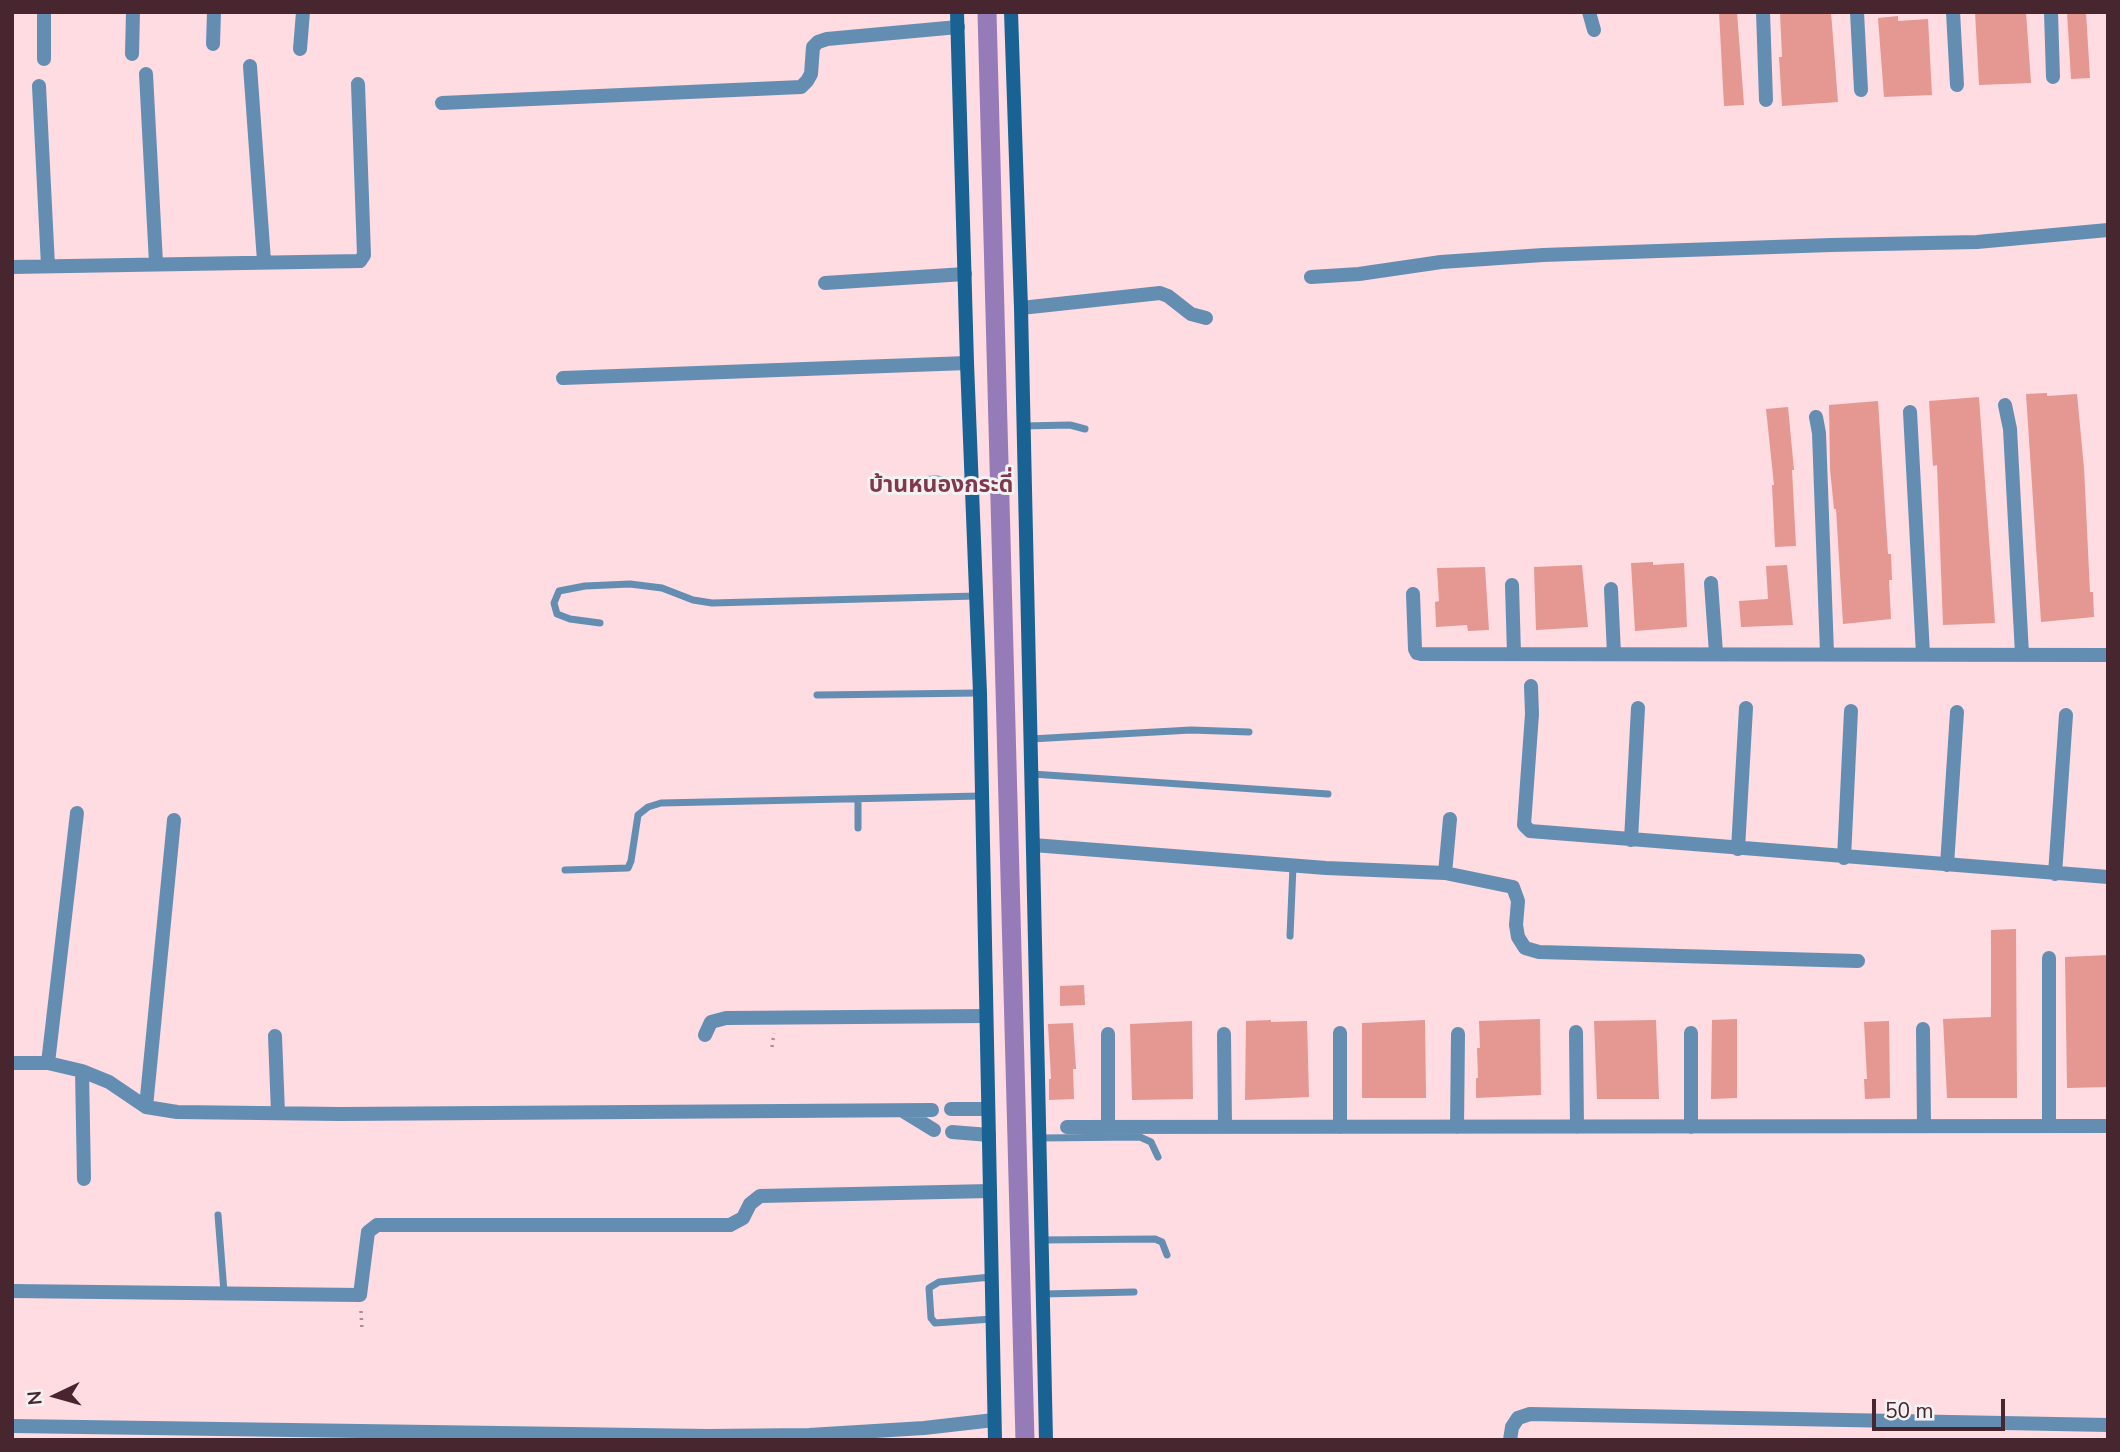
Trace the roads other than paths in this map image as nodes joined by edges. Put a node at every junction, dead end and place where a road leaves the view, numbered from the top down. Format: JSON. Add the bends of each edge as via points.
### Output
{"nodes":[{"id":1,"x":44,"y":12,"type":"edge"},
{"id":2,"x":133,"y":12,"type":"edge"},
{"id":3,"x":214,"y":12,"type":"edge"},
{"id":4,"x":303,"y":12,"type":"edge"},
{"id":5,"x":1011,"y":12,"type":"edge"},
{"id":6,"x":1589,"y":12,"type":"edge"},
{"id":7,"x":1762,"y":12,"type":"edge"},
{"id":8,"x":1857,"y":12,"type":"edge"},
{"id":9,"x":1953,"y":12,"type":"edge"},
{"id":10,"x":2051,"y":12,"type":"edge"},
{"id":11,"x":958,"y":20,"type":"edge"},
{"id":12,"x":1594,"y":30,"type":"dead end"},
{"id":13,"x":213,"y":44,"type":"dead end"},
{"id":14,"x":300,"y":49,"type":"dead end"},
{"id":15,"x":132,"y":54,"type":"dead end"},
{"id":16,"x":44,"y":59,"type":"dead end"},
{"id":17,"x":250,"y":66,"type":"dead end"},
{"id":18,"x":145,"y":74,"type":"dead end"},
{"id":19,"x":2053,"y":77,"type":"dead end"},
{"id":20,"x":358,"y":84,"type":"dead end"},
{"id":21,"x":1957,"y":85,"type":"dead end"},
{"id":22,"x":39,"y":86,"type":"dead end"},
{"id":23,"x":1861,"y":90,"type":"dead end"},
{"id":24,"x":1766,"y":100,"type":"dead end"},
{"id":25,"x":442,"y":103,"type":"dead end"},
{"id":26,"x":2108,"y":230,"type":"edge"},
{"id":27,"x":264,"y":261,"type":"junction"},
{"id":28,"x":156,"y":263,"type":"junction"},
{"id":29,"x":48,"y":266,"type":"junction"},
{"id":30,"x":12,"y":267,"type":"edge"},
{"id":31,"x":965,"y":274,"type":"junction"},
{"id":32,"x":1311,"y":277,"type":"dead end"},
{"id":33,"x":825,"y":283,"type":"dead end"},
{"id":34,"x":1021,"y":308,"type":"junction"},
{"id":35,"x":1206,"y":318,"type":"dead end"},
{"id":36,"x":967,"y":363,"type":"junction"},
{"id":37,"x":563,"y":378,"type":"dead end"},
{"id":38,"x":2006,"y":405,"type":"dead end"},
{"id":39,"x":1910,"y":412,"type":"dead end"},
{"id":40,"x":1816,"y":417,"type":"dead end"},
{"id":41,"x":1023,"y":426,"type":"junction"},
{"id":42,"x":1085,"y":429,"type":"dead end"},
{"id":43,"x":915,"y":480,"type":"dead end"},
{"id":44,"x":971,"y":483,"type":"junction"},
{"id":45,"x":1711,"y":583,"type":"dead end"},
{"id":46,"x":1512,"y":585,"type":"dead end"},
{"id":47,"x":1611,"y":589,"type":"dead end"},
{"id":48,"x":1413,"y":594,"type":"dead end"},
{"id":49,"x":976,"y":596,"type":"junction"},
{"id":50,"x":600,"y":623,"type":"dead end"},
{"id":51,"x":1716,"y":653,"type":"junction"},
{"id":52,"x":1827,"y":653,"type":"junction"},
{"id":53,"x":1514,"y":654,"type":"junction"},
{"id":54,"x":1614,"y":654,"type":"junction"},
{"id":55,"x":1923,"y":654,"type":"junction"},
{"id":56,"x":2022,"y":654,"type":"junction"},
{"id":57,"x":2108,"y":655,"type":"edge"},
{"id":58,"x":1531,"y":686,"type":"dead end"},
{"id":59,"x":980,"y":693,"type":"junction"},
{"id":60,"x":817,"y":695,"type":"dead end"},
{"id":61,"x":1638,"y":708,"type":"dead end"},
{"id":62,"x":1746,"y":708,"type":"dead end"},
{"id":63,"x":1851,"y":712,"type":"dead end"},
{"id":64,"x":1957,"y":712,"type":"dead end"},
{"id":65,"x":2066,"y":715,"type":"dead end"},
{"id":66,"x":1249,"y":732,"type":"dead end"},
{"id":67,"x":1031,"y":739,"type":"junction"},
{"id":68,"x":1032,"y":774,"type":"junction"},
{"id":69,"x":1328,"y":794,"type":"dead end"},
{"id":70,"x":981,"y":796,"type":"junction"},
{"id":71,"x":858,"y":799,"type":"junction"},
{"id":72,"x":76,"y":813,"type":"dead end"},
{"id":73,"x":1450,"y":819,"type":"dead end"},
{"id":74,"x":174,"y":820,"type":"dead end"},
{"id":75,"x":858,"y":828,"type":"dead end"},
{"id":76,"x":1631,"y":840,"type":"junction"},
{"id":77,"x":1033,"y":845,"type":"junction"},
{"id":78,"x":1738,"y":849,"type":"junction"},
{"id":79,"x":1844,"y":858,"type":"junction"},
{"id":80,"x":1293,"y":866,"type":"junction"},
{"id":81,"x":1947,"y":866,"type":"junction"},
{"id":82,"x":565,"y":870,"type":"dead end"},
{"id":83,"x":1445,"y":873,"type":"junction"},
{"id":84,"x":2055,"y":873,"type":"junction"},
{"id":85,"x":2108,"y":877,"type":"edge"},
{"id":86,"x":1290,"y":936,"type":"dead end"},
{"id":87,"x":2049,"y":958,"type":"dead end"},
{"id":88,"x":1858,"y":961,"type":"dead end"},
{"id":89,"x":986,"y":1016,"type":"junction"},
{"id":90,"x":1923,"y":1029,"type":"dead end"},
{"id":91,"x":1576,"y":1032,"type":"dead end"},
{"id":92,"x":1340,"y":1033,"type":"dead end"},
{"id":93,"x":1691,"y":1033,"type":"dead end"},
{"id":94,"x":1108,"y":1034,"type":"dead end"},
{"id":95,"x":1224,"y":1034,"type":"dead end"},
{"id":96,"x":1458,"y":1034,"type":"dead end"},
{"id":97,"x":275,"y":1035,"type":"dead end"},
{"id":98,"x":705,"y":1035,"type":"dead end"},
{"id":99,"x":12,"y":1063,"type":"edge"},
{"id":100,"x":48,"y":1063,"type":"junction"},
{"id":101,"x":82,"y":1071,"type":"junction"},
{"id":102,"x":146,"y":1107,"type":"junction"},
{"id":103,"x":988,"y":1109,"type":"junction"},
{"id":104,"x":932,"y":1110,"type":"dead end"},
{"id":105,"x":951,"y":1110,"type":"dead end"},
{"id":106,"x":903,"y":1111,"type":"junction"},
{"id":107,"x":278,"y":1113,"type":"junction"},
{"id":108,"x":1924,"y":1126,"type":"junction"},
{"id":109,"x":2049,"y":1126,"type":"junction"},
{"id":110,"x":2108,"y":1126,"type":"edge"},
{"id":111,"x":1067,"y":1127,"type":"dead end"},
{"id":112,"x":1108,"y":1127,"type":"junction"},
{"id":113,"x":1225,"y":1127,"type":"junction"},
{"id":114,"x":1340,"y":1127,"type":"junction"},
{"id":115,"x":1457,"y":1127,"type":"junction"},
{"id":116,"x":1577,"y":1127,"type":"junction"},
{"id":117,"x":1691,"y":1127,"type":"junction"},
{"id":118,"x":934,"y":1130,"type":"dead end"},
{"id":119,"x":952,"y":1132,"type":"dead end"},
{"id":120,"x":989,"y":1135,"type":"junction"},
{"id":121,"x":1039,"y":1138,"type":"junction"},
{"id":122,"x":1158,"y":1157,"type":"dead end"},
{"id":123,"x":84,"y":1179,"type":"dead end"},
{"id":124,"x":990,"y":1191,"type":"junction"},
{"id":125,"x":218,"y":1215,"type":"dead end"},
{"id":126,"x":1042,"y":1240,"type":"junction"},
{"id":127,"x":1167,"y":1255,"type":"dead end"},
{"id":128,"x":991,"y":1277,"type":"junction"},
{"id":129,"x":12,"y":1291,"type":"edge"},
{"id":130,"x":224,"y":1292,"type":"junction"},
{"id":131,"x":1134,"y":1292,"type":"dead end"},
{"id":132,"x":1043,"y":1294,"type":"junction"},
{"id":133,"x":992,"y":1319,"type":"junction"},
{"id":134,"x":994,"y":1420,"type":"junction"},
{"id":135,"x":2108,"y":1424,"type":"edge"},
{"id":136,"x":12,"y":1426,"type":"edge"},
{"id":137,"x":995,"y":1440,"type":"edge"},
{"id":138,"x":1046,"y":1440,"type":"edge"},
{"id":139,"x":1510,"y":1440,"type":"edge"}],
"edges":[{"from":1,"to":16,"type":"street"},
{"from":2,"to":15,"type":"street"},
{"from":3,"to":13,"type":"street"},
{"from":4,"to":14,"type":"street"},
{"from":5,"to":34,"type":"street"},
{"from":6,"to":12,"type":"street"},
{"from":7,"to":24,"type":"street"},
{"from":8,"to":23,"type":"street"},
{"from":9,"to":21,"type":"street"},
{"from":10,"to":19,"type":"street"},
{"from":11,"to":25,"type":"street","via":[[818,42],[813,47],[811,74],[801,87]]},
{"from":11,"to":31,"type":"street"},
{"from":17,"to":27,"type":"street"},
{"from":18,"to":28,"type":"street"},
{"from":20,"to":27,"type":"street","via":[[363,258]]},
{"from":22,"to":29,"type":"street"},
{"from":26,"to":32,"type":"street","via":[[1977,242],[1543,255]]},
{"from":27,"to":28,"type":"street"},
{"from":28,"to":29,"type":"street"},
{"from":29,"to":30,"type":"street"},
{"from":31,"to":33,"type":"street"},
{"from":31,"to":36,"type":"street"},
{"from":34,"to":35,"type":"street","via":[[1160,293],[1191,314]]},
{"from":34,"to":41,"type":"street"},
{"from":36,"to":37,"type":"street"},
{"from":36,"to":44,"type":"street"},
{"from":38,"to":56,"type":"street"},
{"from":39,"to":55,"type":"street"},
{"from":40,"to":52,"type":"street"},
{"from":41,"to":42,"type":"lane"},
{"from":41,"to":67,"type":"street"},
{"from":43,"to":44,"type":"lane"},
{"from":44,"to":49,"type":"street"},
{"from":45,"to":51,"type":"street"},
{"from":46,"to":53,"type":"street"},
{"from":47,"to":54,"type":"street"},
{"from":48,"to":53,"type":"street","via":[[1417,653]]},
{"from":49,"to":50,"type":"lane","via":[[712,603],[630,584],[559,591],[554,603],[557,614]]},
{"from":49,"to":59,"type":"street"},
{"from":51,"to":52,"type":"street"},
{"from":51,"to":54,"type":"street"},
{"from":52,"to":55,"type":"street"},
{"from":53,"to":54,"type":"street"},
{"from":55,"to":56,"type":"street"},
{"from":56,"to":57,"type":"street"},
{"from":58,"to":76,"type":"street","via":[[1526,829]]},
{"from":59,"to":60,"type":"lane"},
{"from":59,"to":70,"type":"street"},
{"from":61,"to":76,"type":"street"},
{"from":62,"to":78,"type":"street"},
{"from":63,"to":79,"type":"street"},
{"from":64,"to":81,"type":"street"},
{"from":65,"to":84,"type":"street"},
{"from":66,"to":67,"type":"lane","via":[[1191,730]]},
{"from":67,"to":68,"type":"street"},
{"from":68,"to":69,"type":"lane"},
{"from":68,"to":77,"type":"street"},
{"from":70,"to":71,"type":"lane"},
{"from":70,"to":89,"type":"street"},
{"from":71,"to":75,"type":"lane"},
{"from":71,"to":82,"type":"lane","via":[[661,803],[638,815],[628,868]]},
{"from":72,"to":100,"type":"street"},
{"from":73,"to":83,"type":"street"},
{"from":74,"to":102,"type":"street"},
{"from":76,"to":78,"type":"street"},
{"from":77,"to":80,"type":"street"},
{"from":77,"to":121,"type":"street"},
{"from":78,"to":79,"type":"street"},
{"from":79,"to":81,"type":"street"},
{"from":80,"to":83,"type":"street"},
{"from":80,"to":86,"type":"lane"},
{"from":81,"to":84,"type":"street"},
{"from":83,"to":88,"type":"street","via":[[1513,887],[1518,901],[1518,937],[1525,948],[1539,952]]},
{"from":84,"to":85,"type":"street"},
{"from":87,"to":109,"type":"street"},
{"from":89,"to":98,"type":"street","via":[[726,1018],[711,1022]]},
{"from":89,"to":103,"type":"street"},
{"from":90,"to":108,"type":"street"},
{"from":91,"to":116,"type":"street"},
{"from":92,"to":114,"type":"street"},
{"from":93,"to":117,"type":"street"},
{"from":94,"to":112,"type":"street"},
{"from":95,"to":113,"type":"street"},
{"from":96,"to":115,"type":"street"},
{"from":97,"to":107,"type":"street"},
{"from":99,"to":100,"type":"street"},
{"from":100,"to":101,"type":"street"},
{"from":101,"to":102,"type":"street","via":[[109,1082]]},
{"from":101,"to":123,"type":"street"},
{"from":102,"to":107,"type":"street","via":[[177,1112]]},
{"from":103,"to":105,"type":"street"},
{"from":103,"to":120,"type":"street"},
{"from":104,"to":106,"type":"street"},
{"from":106,"to":107,"type":"street"},
{"from":106,"to":118,"type":"street"},
{"from":108,"to":109,"type":"street"},
{"from":108,"to":117,"type":"street"},
{"from":109,"to":110,"type":"street"},
{"from":111,"to":112,"type":"street"},
{"from":112,"to":113,"type":"street"},
{"from":113,"to":114,"type":"street"},
{"from":114,"to":115,"type":"street"},
{"from":115,"to":116,"type":"street"},
{"from":116,"to":117,"type":"street"},
{"from":119,"to":120,"type":"street"},
{"from":120,"to":124,"type":"street"},
{"from":121,"to":122,"type":"lane","via":[[1139,1138],[1151,1142]]},
{"from":121,"to":126,"type":"street"},
{"from":124,"to":128,"type":"street"},
{"from":124,"to":130,"type":"street","via":[[760,1196],[743,1218],[730,1225],[377,1226],[368,1232],[360,1295]]},
{"from":125,"to":130,"type":"lane"},
{"from":126,"to":127,"type":"lane","via":[[1156,1239]]},
{"from":126,"to":132,"type":"street"},
{"from":128,"to":133,"type":"street"},
{"from":128,"to":133,"type":"lane","via":[[929,1287],[935,1323]]},
{"from":129,"to":130,"type":"street"},
{"from":131,"to":132,"type":"lane"},
{"from":132,"to":138,"type":"street"},
{"from":133,"to":134,"type":"street"},
{"from":134,"to":136,"type":"street","via":[[822,1434],[708,1436]]},
{"from":134,"to":137,"type":"street"},
{"from":135,"to":139,"type":"street","via":[[1530,1414],[1518,1419]]}]}
